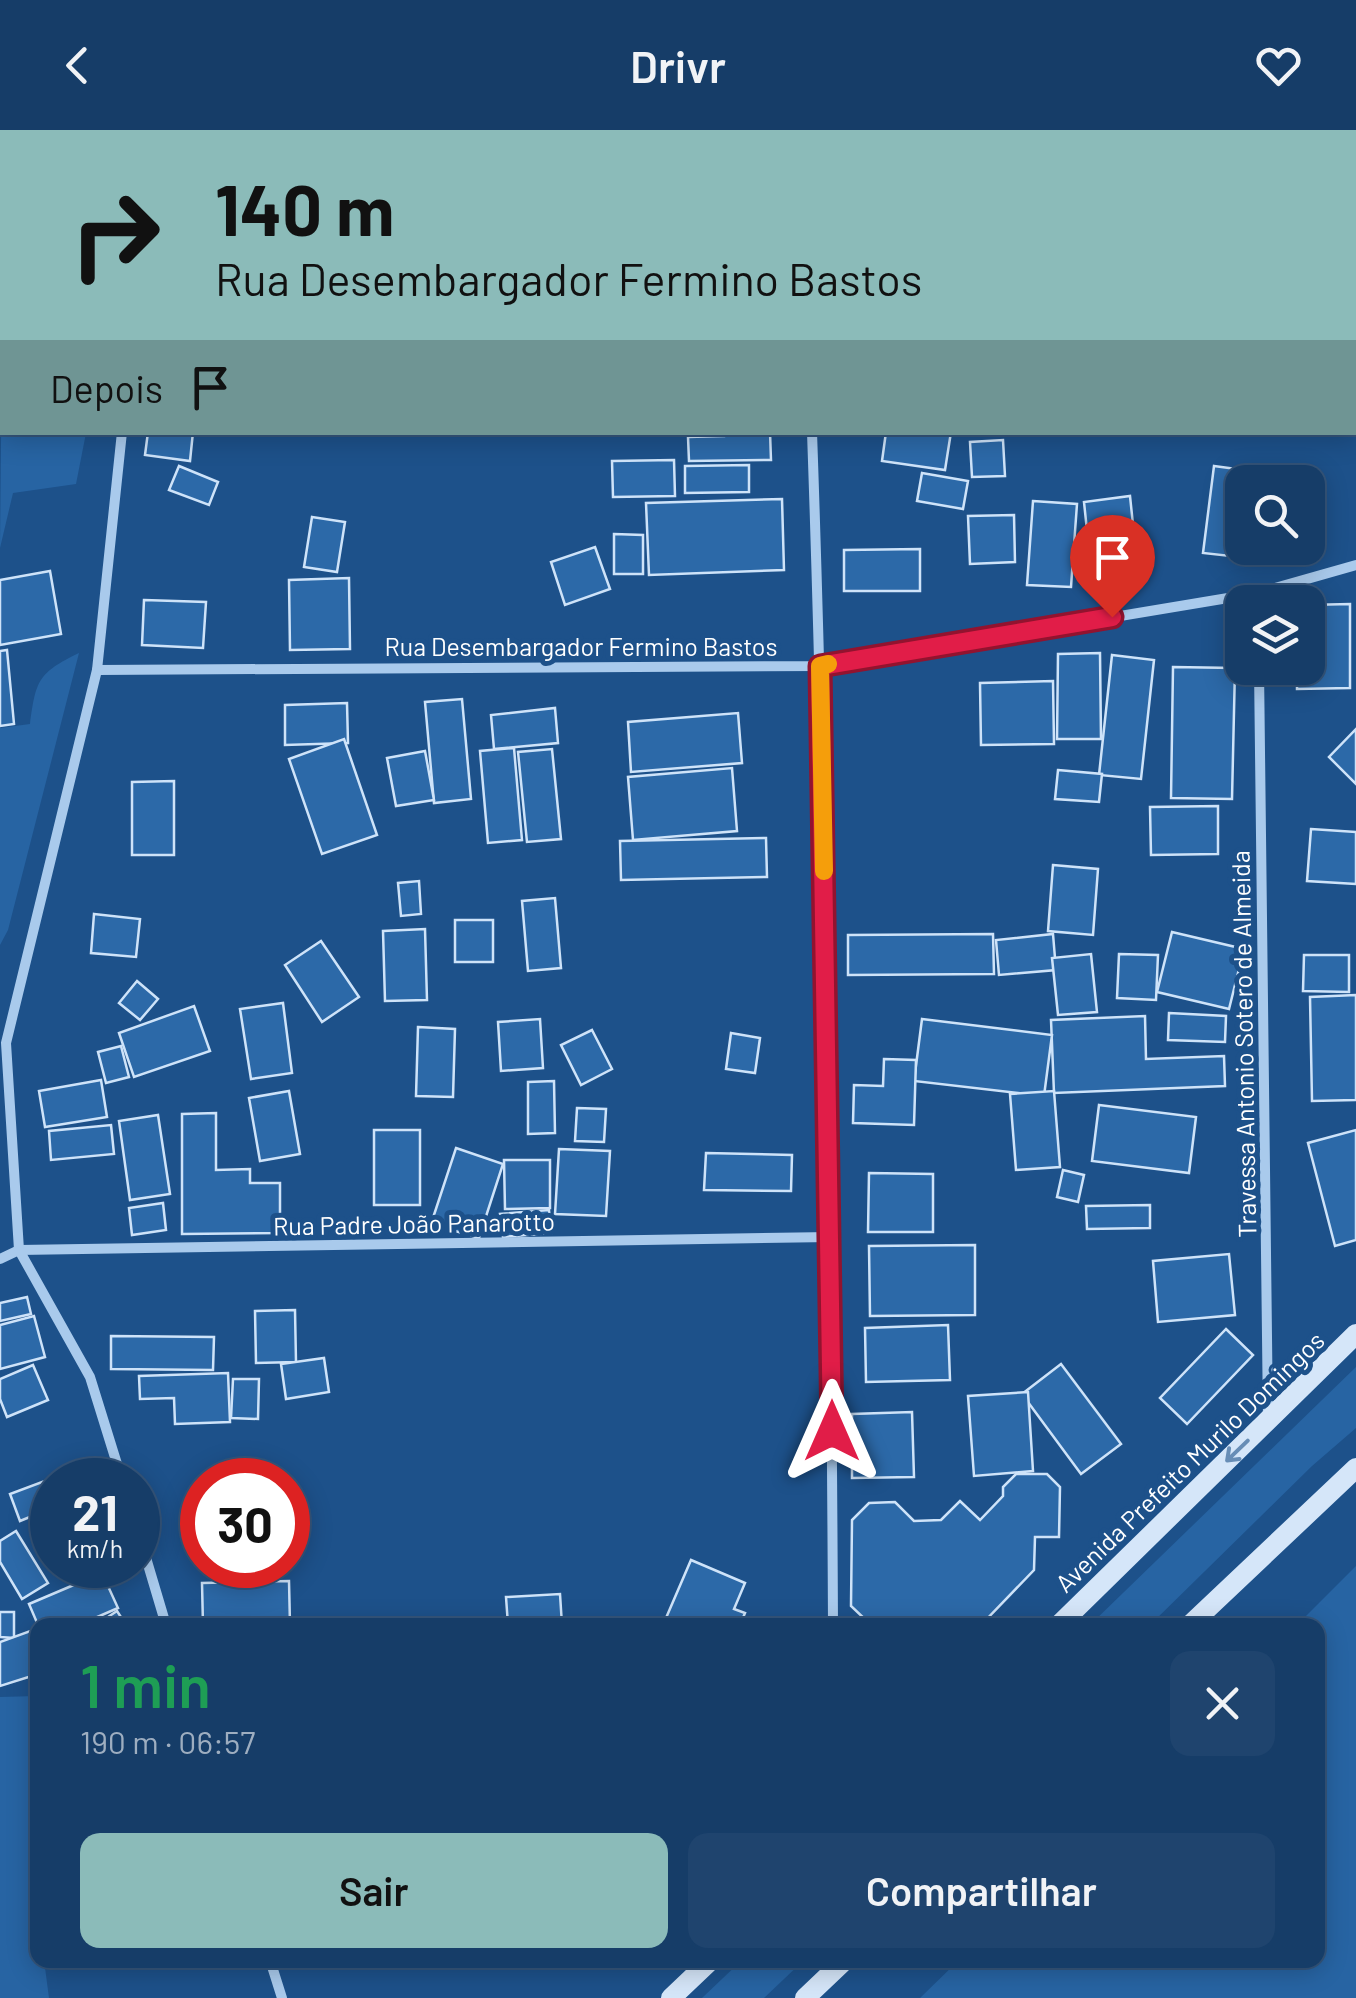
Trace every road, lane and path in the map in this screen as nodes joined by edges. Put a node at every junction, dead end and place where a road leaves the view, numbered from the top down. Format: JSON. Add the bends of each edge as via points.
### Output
{"nodes":[{"id":1,"x":122,"y":435,"type":"edge"},
{"id":2,"x":812,"y":435,"type":"edge"},
{"id":3,"x":1356,"y":565,"type":"edge"},
{"id":4,"x":1297,"y":585,"type":"edge"},
{"id":5,"x":1225,"y":603,"type":"edge"},
{"id":6,"x":820,"y":666,"type":"junction"},
{"id":7,"x":97,"y":670,"type":"junction"},
{"id":8,"x":1259,"y":685,"type":"edge"},
{"id":9,"x":831,"y":1237,"type":"junction"},
{"id":10,"x":19,"y":1250,"type":"junction"},
{"id":11,"x":0,"y":1259,"type":"edge"},
{"id":12,"x":1356,"y":1334,"type":"edge"},
{"id":13,"x":1268,"y":1421,"type":"junction"},
{"id":14,"x":115,"y":1458,"type":"edge"},
{"id":15,"x":1356,"y":1468,"type":"edge"},
{"id":16,"x":155,"y":1588,"type":"edge"},
{"id":17,"x":164,"y":1618,"type":"edge"},
{"id":18,"x":833,"y":1618,"type":"edge"},
{"id":19,"x":1066,"y":1618,"type":"edge"},
{"id":20,"x":1197,"y":1618,"type":"edge"},
{"id":21,"x":273,"y":1968,"type":"edge"},
{"id":22,"x":703,"y":1968,"type":"edge"},
{"id":23,"x":837,"y":1968,"type":"edge"},
{"id":24,"x":282,"y":1998,"type":"edge"},
{"id":25,"x":671,"y":1998,"type":"edge"},
{"id":26,"x":805,"y":1998,"type":"edge"}],
"edges":[{"from":1,"to":7,"type":"street"},
{"from":2,"to":6,"type":"street"},
{"from":3,"to":4,"type":"street","name":"Rua Desembargador Fermino Bastos"},
{"from":5,"to":6,"type":"street","name":"Rua Desembargador Fermino Bastos"},
{"from":6,"to":7,"type":"street","name":"Rua Desembargador Fermino Bastos"},
{"from":6,"to":9,"type":"street"},
{"from":7,"to":10,"type":"street","via":[[6,1044]]},
{"from":8,"to":13,"type":"street","name":"Travessa Antonio Sotero de Almeida"},
{"from":9,"to":10,"type":"street","name":"Rua Padre João Panarotto"},
{"from":9,"to":18,"type":"street"},
{"from":10,"to":11,"type":"street","name":"Rua Padre João Panarotto"},
{"from":10,"to":14,"type":"street","via":[[90,1376]]},
{"from":12,"to":13,"type":"main road","name":"Avenida Prefeito Murilo Domingos"},
{"from":13,"to":19,"type":"main road","name":"Avenida Prefeito Murilo Domingos","one_way":true},
{"from":15,"to":20,"type":"main road"},
{"from":16,"to":17,"type":"street"},
{"from":21,"to":24,"type":"street"},
{"from":22,"to":25,"type":"main road"},
{"from":23,"to":26,"type":"main road"}]}
